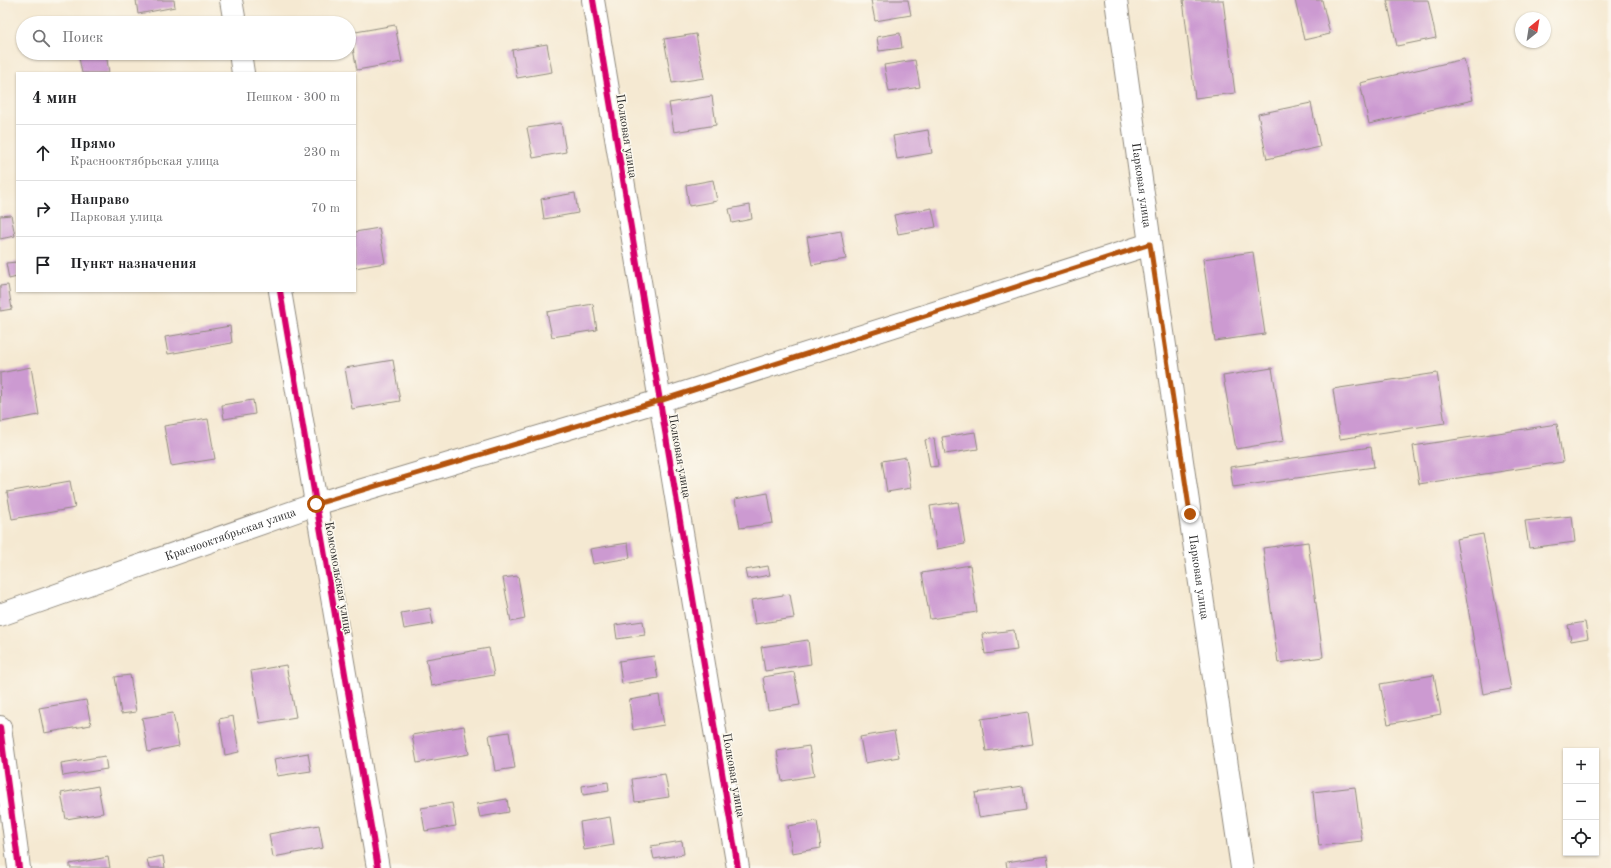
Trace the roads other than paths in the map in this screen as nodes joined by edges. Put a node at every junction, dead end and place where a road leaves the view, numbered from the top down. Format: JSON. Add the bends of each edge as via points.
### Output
{"nodes":[{"id":1,"x":231,"y":0,"type":"edge"},
{"id":2,"x":593,"y":0,"type":"edge"},
{"id":3,"x":1116,"y":0,"type":"edge"},
{"id":4,"x":234,"y":16,"type":"edge"},
{"id":5,"x":241,"y":60,"type":"edge"},
{"id":6,"x":243,"y":72,"type":"edge"},
{"id":7,"x":1150,"y":244,"type":"junction"},
{"id":8,"x":280,"y":292,"type":"edge"},
{"id":9,"x":659,"y":401,"type":"junction"},
{"id":10,"x":316,"y":504,"type":"junction"},
{"id":11,"x":0,"y":615,"type":"edge"},
{"id":12,"x":0,"y":727,"type":"edge"},
{"id":13,"x":20,"y":868,"type":"edge"},
{"id":14,"x":378,"y":868,"type":"edge"},
{"id":15,"x":738,"y":868,"type":"edge"},
{"id":16,"x":1242,"y":868,"type":"edge"}],
"edges":[{"from":1,"to":4,"type":"main road"},
{"from":2,"to":9,"type":"main road","name":"Полковая улица"},
{"from":3,"to":7,"type":"main road","name":"Парковая улица"},
{"from":5,"to":6,"type":"main road"},
{"from":7,"to":9,"type":"main road","name":"Краснооктябрьская улица"},
{"from":7,"to":16,"type":"main road","name":"Парковая улица"},
{"from":8,"to":10,"type":"main road","name":"Комсомольская улица"},
{"from":9,"to":10,"type":"main road","name":"Краснооктябрьская улица"},
{"from":9,"to":15,"type":"main road","name":"Полковая улица"},
{"from":10,"to":11,"type":"main road","name":"Краснооктябрьская улица"},
{"from":10,"to":14,"type":"main road","name":"Комсомольская улица"},
{"from":12,"to":13,"type":"main road"}]}
